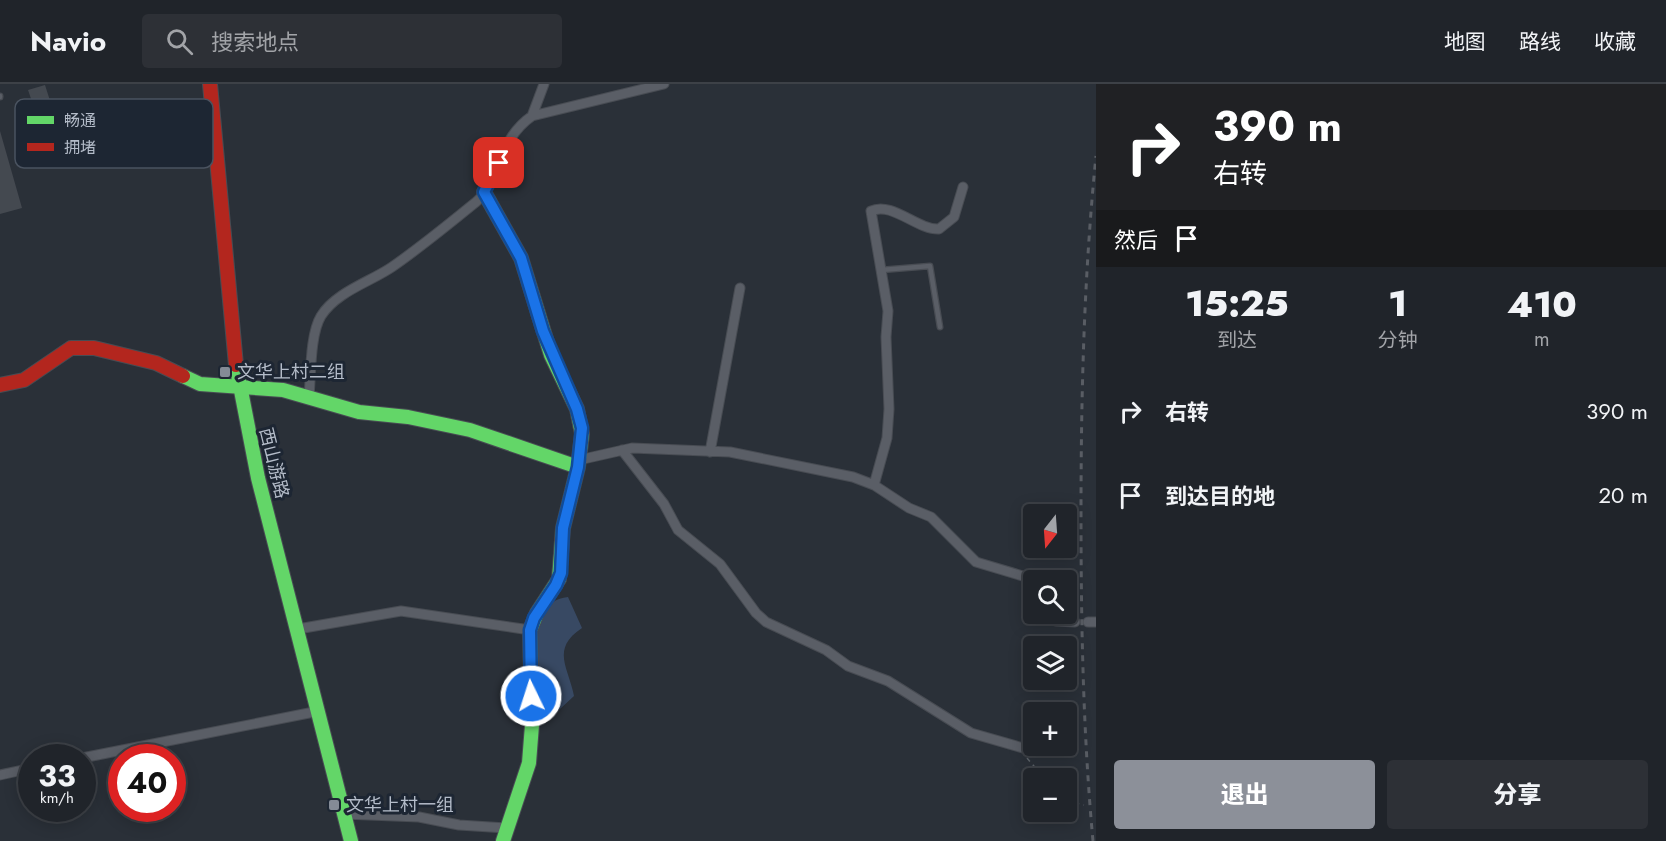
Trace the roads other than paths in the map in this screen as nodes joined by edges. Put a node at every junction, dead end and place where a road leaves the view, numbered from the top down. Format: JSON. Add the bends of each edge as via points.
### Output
{"nodes":[{"id":1,"x":210,"y":84,"type":"edge"},
{"id":2,"x":544,"y":84,"type":"edge"},
{"id":3,"x":664,"y":84,"type":"edge"},
{"id":4,"x":211,"y":99,"type":"edge"},
{"id":5,"x":532,"y":116,"type":"junction"},
{"id":6,"x":213,"y":119,"type":"edge"},
{"id":7,"x":963,"y":187,"type":"dead end"},
{"id":8,"x":484,"y":192,"type":"junction"},
{"id":9,"x":880,"y":270,"type":"junction"},
{"id":10,"x":740,"y":288,"type":"dead end"},
{"id":11,"x":940,"y":327,"type":"dead end"},
{"id":12,"x":0,"y":385,"type":"edge"},
{"id":13,"x":239,"y":387,"type":"junction"},
{"id":14,"x":309,"y":397,"type":"junction"},
{"id":15,"x":622,"y":450,"type":"junction"},
{"id":16,"x":710,"y":452,"type":"junction"},
{"id":17,"x":579,"y":464,"type":"junction"},
{"id":18,"x":874,"y":485,"type":"junction"},
{"id":19,"x":1023,"y":576,"type":"edge"},
{"id":20,"x":298,"y":629,"type":"junction"},
{"id":21,"x":530,"y":630,"type":"junction"},
{"id":22,"x":319,"y":711,"type":"junction"},
{"id":23,"x":1020,"y":747,"type":"road end"},
{"id":24,"x":96,"y":755,"type":"edge"},
{"id":25,"x":18,"y":771,"type":"edge"},
{"id":26,"x":0,"y":775,"type":"edge"},
{"id":27,"x":344,"y":814,"type":"junction"},
{"id":28,"x":505,"y":835,"type":"edge"},
{"id":29,"x":351,"y":841,"type":"edge"}],
"edges":[{"from":1,"to":4,"type":"street","name":"西山游路"},
{"from":2,"to":5,"type":"street"},
{"from":3,"to":5,"type":"street"},
{"from":5,"to":8,"type":"street","via":[[506,143]]},
{"from":6,"to":13,"type":"street","name":"西山游路"},
{"from":7,"to":9,"type":"street","via":[[954,217],[939,229],[882,209],[871,211]]},
{"from":8,"to":14,"type":"street","via":[[403,259],[327,308],[316,330]]},
{"from":8,"to":17,"type":"street","via":[[521,258],[546,339],[577,409],[582,434]]},
{"from":9,"to":11,"type":"lane","via":[[930,266]]},
{"from":9,"to":18,"type":"street","via":[[888,311],[890,409],[887,438]]},
{"from":10,"to":16,"type":"street"},
{"from":12,"to":13,"type":"street","via":[[24,380],[63,351],[81,347],[156,363],[200,384]]},
{"from":13,"to":14,"type":"street","via":[[271,388]]},
{"from":13,"to":20,"type":"street","name":"西山游路"},
{"from":14,"to":17,"type":"street","via":[[358,412],[470,430]]},
{"from":15,"to":16,"type":"street"},
{"from":15,"to":17,"type":"street"},
{"from":15,"to":23,"type":"street","via":[[664,504],[678,530],[720,564],[760,618],[826,650],[848,666],[888,681],[971,733]]},
{"from":16,"to":18,"type":"street","via":[[761,457]]},
{"from":17,"to":21,"type":"street","via":[[563,528],[559,579]]},
{"from":18,"to":19,"type":"street","via":[[931,517],[976,562]]},
{"from":20,"to":21,"type":"street","via":[[401,610]]},
{"from":20,"to":22,"type":"street","name":"西山游路"},
{"from":21,"to":28,"type":"street","via":[[530,753]]},
{"from":22,"to":24,"type":"street"},
{"from":22,"to":27,"type":"street","name":"西山游路"},
{"from":25,"to":26,"type":"street"},
{"from":27,"to":28,"type":"street","via":[[419,817]]},
{"from":27,"to":29,"type":"street","name":"西山游路"}]}
